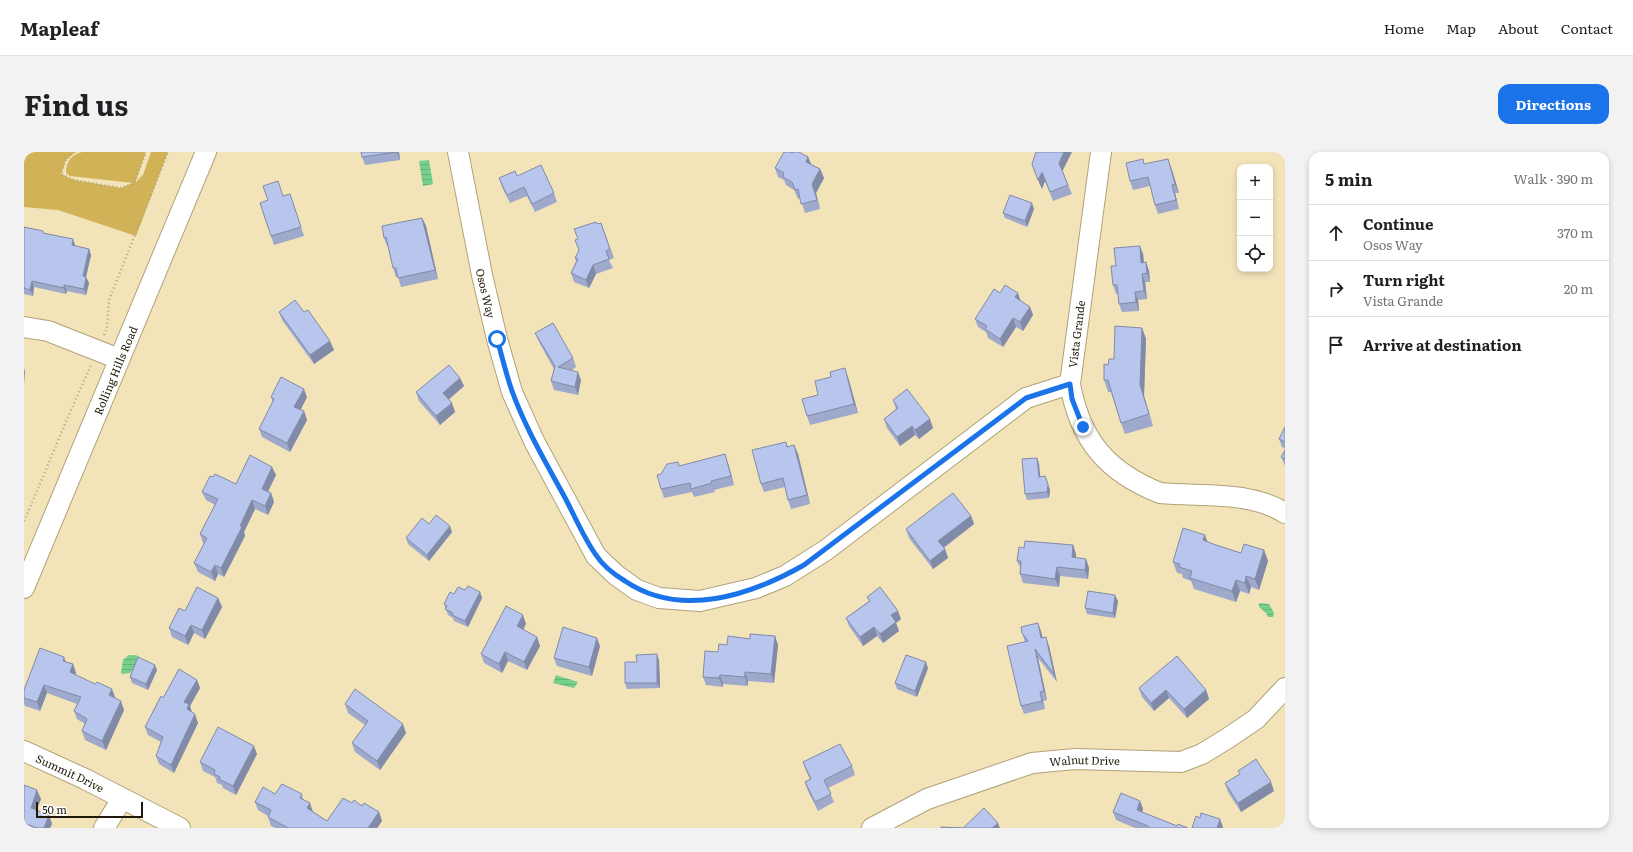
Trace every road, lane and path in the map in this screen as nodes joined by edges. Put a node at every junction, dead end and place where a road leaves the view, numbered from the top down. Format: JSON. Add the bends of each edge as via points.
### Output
{"nodes":[{"id":1,"x":75,"y":152,"type":"edge"},
{"id":2,"x":146,"y":152,"type":"edge"},
{"id":3,"x":206,"y":152,"type":"edge"},
{"id":4,"x":458,"y":152,"type":"edge"},
{"id":5,"x":1101,"y":152,"type":"edge"},
{"id":6,"x":24,"y":327,"type":"edge"},
{"id":7,"x":119,"y":359,"type":"junction"},
{"id":8,"x":1070,"y":384,"type":"junction"},
{"id":9,"x":1285,"y":513,"type":"edge"},
{"id":10,"x":24,"y":588,"type":"edge"},
{"id":11,"x":1285,"y":688,"type":"edge"},
{"id":12,"x":24,"y":751,"type":"edge"},
{"id":13,"x":122,"y":799,"type":"junction"},
{"id":14,"x":104,"y":828,"type":"edge"},
{"id":15,"x":180,"y":828,"type":"edge"},
{"id":16,"x":872,"y":828,"type":"edge"}],
"edges":[{"from":1,"to":2,"type":"path","via":[[66,160],[61,174],[74,180],[121,188],[134,183]]},
{"from":3,"to":7,"type":"street","name":"Rolling Hills Road"},
{"from":4,"to":8,"type":"street","name":"Osos Way","via":[[485,290],[512,392],[534,441],[596,556],[637,590],[659,598],[700,601],[756,588],[785,576],[826,550],[1026,398]]},
{"from":5,"to":8,"type":"street","name":"Vista Grande"},
{"from":6,"to":7,"type":"street","via":[[48,331]]},
{"from":7,"to":10,"type":"street","name":"Rolling Hills Road"},
{"from":8,"to":9,"type":"street","name":"Vista Grande","via":[[1077,415],[1095,448],[1128,478],[1160,493],[1255,499]]},
{"from":11,"to":16,"type":"street","name":"Walnut Drive","via":[[1256,718],[1202,754],[1182,762],[1075,759],[1032,763],[927,799]]},
{"from":12,"to":13,"type":"street","name":"Summit Drive"},
{"from":13,"to":14,"type":"street"},
{"from":13,"to":15,"type":"street","name":"Summit Drive"}]}
